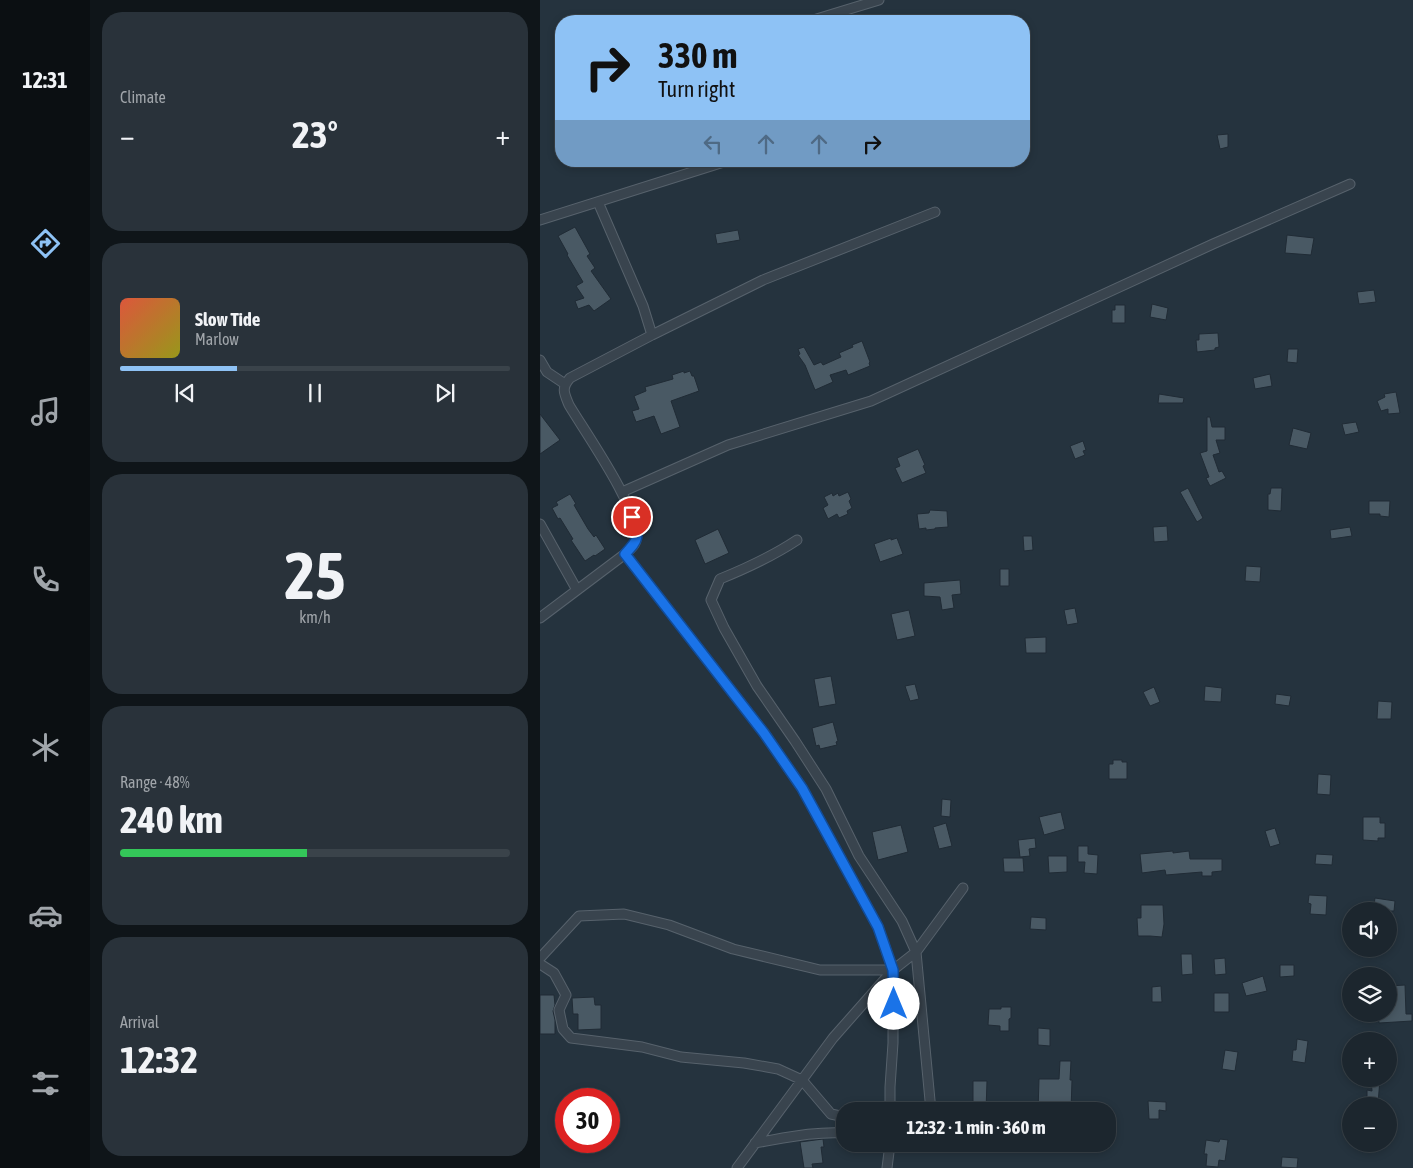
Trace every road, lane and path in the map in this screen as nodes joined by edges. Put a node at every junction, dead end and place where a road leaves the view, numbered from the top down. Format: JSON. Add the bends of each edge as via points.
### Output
{"nodes":[{"id":1,"x":879,"y":0,"type":"edge"},
{"id":2,"x":845,"y":15,"type":"edge"},
{"id":3,"x":708,"y":167,"type":"edge"},
{"id":4,"x":1350,"y":184,"type":"dead end"},
{"id":5,"x":598,"y":202,"type":"junction"},
{"id":6,"x":935,"y":212,"type":"dead end"},
{"id":7,"x":540,"y":220,"type":"edge"},
{"id":8,"x":652,"y":335,"type":"junction"},
{"id":9,"x":540,"y":360,"type":"edge"},
{"id":10,"x":565,"y":384,"type":"junction"},
{"id":11,"x":622,"y":492,"type":"junction"},
{"id":12,"x":540,"y":524,"type":"edge"},
{"id":13,"x":797,"y":540,"type":"dead end"},
{"id":14,"x":625,"y":554,"type":"junction"},
{"id":15,"x":577,"y":590,"type":"junction"},
{"id":16,"x":540,"y":618,"type":"edge"},
{"id":17,"x":963,"y":888,"type":"dead end"},
{"id":18,"x":916,"y":952,"type":"junction"},
{"id":19,"x":540,"y":958,"type":"edge"},
{"id":20,"x":540,"y":964,"type":"edge"},
{"id":21,"x":893,"y":970,"type":"junction"},
{"id":22,"x":802,"y":1080,"type":"junction"},
{"id":23,"x":890,"y":1102,"type":"edge"},
{"id":24,"x":930,"y":1102,"type":"edge"},
{"id":25,"x":836,"y":1115,"type":"edge"},
{"id":26,"x":836,"y":1132,"type":"edge"},
{"id":27,"x":756,"y":1143,"type":"junction"},
{"id":28,"x":889,"y":1152,"type":"edge"},
{"id":29,"x":737,"y":1168,"type":"edge"},
{"id":30,"x":887,"y":1168,"type":"edge"}],
"edges":[{"from":1,"to":2,"type":"street"},
{"from":3,"to":5,"type":"street"},
{"from":4,"to":11,"type":"street","via":[[871,401],[728,445]]},
{"from":5,"to":7,"type":"street"},
{"from":5,"to":8,"type":"street","via":[[643,306]]},
{"from":6,"to":8,"type":"street","via":[[763,280]]},
{"from":8,"to":10,"type":"street","via":[[570,378]]},
{"from":9,"to":10,"type":"street","via":[[547,372]]},
{"from":10,"to":11,"type":"street","via":[[564,393],[569,405]]},
{"from":11,"to":14,"type":"street","via":[[637,529],[636,542]]},
{"from":12,"to":15,"type":"street"},
{"from":13,"to":18,"type":"street","via":[[748,568],[720,579],[711,600],[757,686],[826,789],[859,856],[902,921]]},
{"from":14,"to":15,"type":"street"},
{"from":14,"to":21,"type":"street","via":[[764,733],[802,788],[878,927]]},
{"from":15,"to":16,"type":"street"},
{"from":17,"to":18,"type":"street"},
{"from":18,"to":21,"type":"street"},
{"from":18,"to":24,"type":"street"},
{"from":19,"to":21,"type":"street","via":[[579,916],[624,914],[668,925],[733,948],[820,970]]},
{"from":20,"to":22,"type":"street","via":[[554,973],[566,995],[558,1010],[563,1029],[571,1038],[778,1069]]},
{"from":21,"to":22,"type":"street","via":[[832,1038]]},
{"from":21,"to":23,"type":"street"},
{"from":22,"to":25,"type":"street","via":[[831,1114]]},
{"from":22,"to":27,"type":"street"},
{"from":26,"to":27,"type":"street"},
{"from":27,"to":29,"type":"street"},
{"from":28,"to":30,"type":"street"}]}
